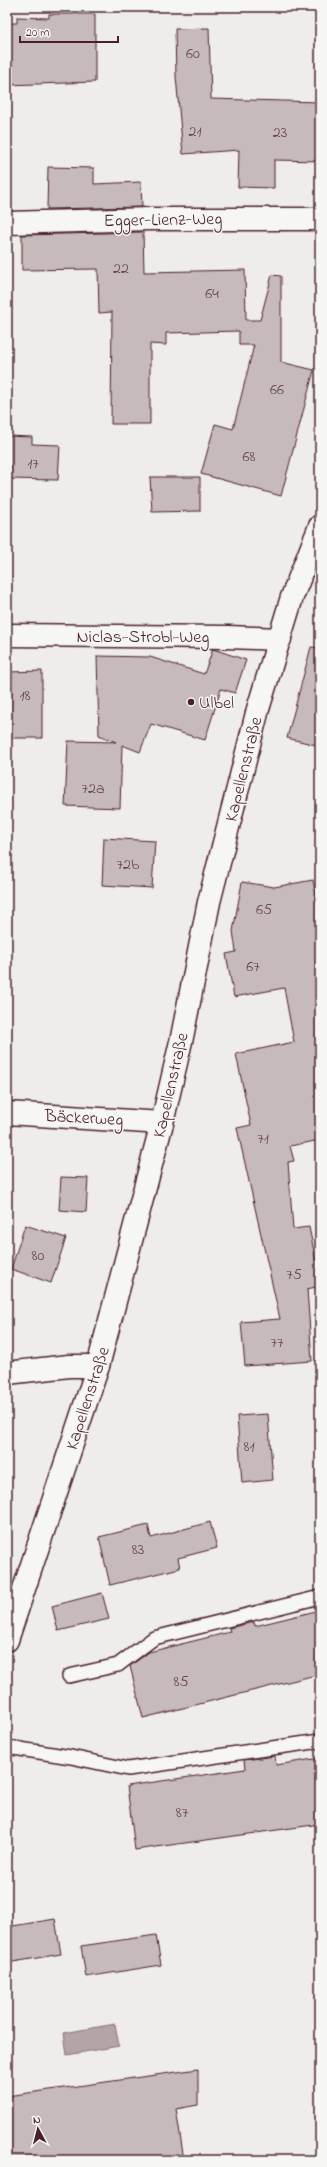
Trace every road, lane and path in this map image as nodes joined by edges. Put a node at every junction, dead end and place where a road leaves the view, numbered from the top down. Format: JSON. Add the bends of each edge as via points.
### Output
{"nodes":[{"id":1,"x":320,"y":219,"type":"edge"},
{"id":2,"x":7,"y":223,"type":"edge"},
{"id":3,"x":320,"y":526,"type":"edge"},
{"id":4,"x":7,"y":635,"type":"edge"},
{"id":5,"x":280,"y":639,"type":"junction"},
{"id":6,"x":7,"y":1113,"type":"edge"},
{"id":7,"x":162,"y":1123,"type":"junction"},
{"id":8,"x":98,"y":1366,"type":"junction"},
{"id":9,"x":7,"y":1373,"type":"edge"},
{"id":10,"x":320,"y":1597,"type":"edge"},
{"id":11,"x":7,"y":1640,"type":"edge"},
{"id":12,"x":68,"y":1676,"type":"dead end"},
{"id":13,"x":320,"y":1741,"type":"edge"},
{"id":14,"x":7,"y":1747,"type":"edge"}],
"edges":[{"from":1,"to":2,"type":"main road","name":"Egger-Lienz-Weg","via":[[150,219]]},
{"from":3,"to":5,"type":"main road","name":"Kapellenstraße"},
{"from":4,"to":5,"type":"main road","name":"Niclas-Strobl-Weg","via":[[228,636]]},
{"from":5,"to":7,"type":"main road","name":"Kapellenstraße","via":[[258,709],[209,902]]},
{"from":6,"to":7,"type":"main road","name":"Bäckerweg"},
{"from":7,"to":8,"type":"main road","name":"Kapellenstraße"},
{"from":8,"to":9,"type":"main road","via":[[69,1366]]},
{"from":8,"to":11,"type":"main road","name":"Kapellenstraße"},
{"from":10,"to":12,"type":"lane","via":[[154,1638],[118,1665]]},
{"from":13,"to":14,"type":"lane","via":[[128,1769]]}]}
